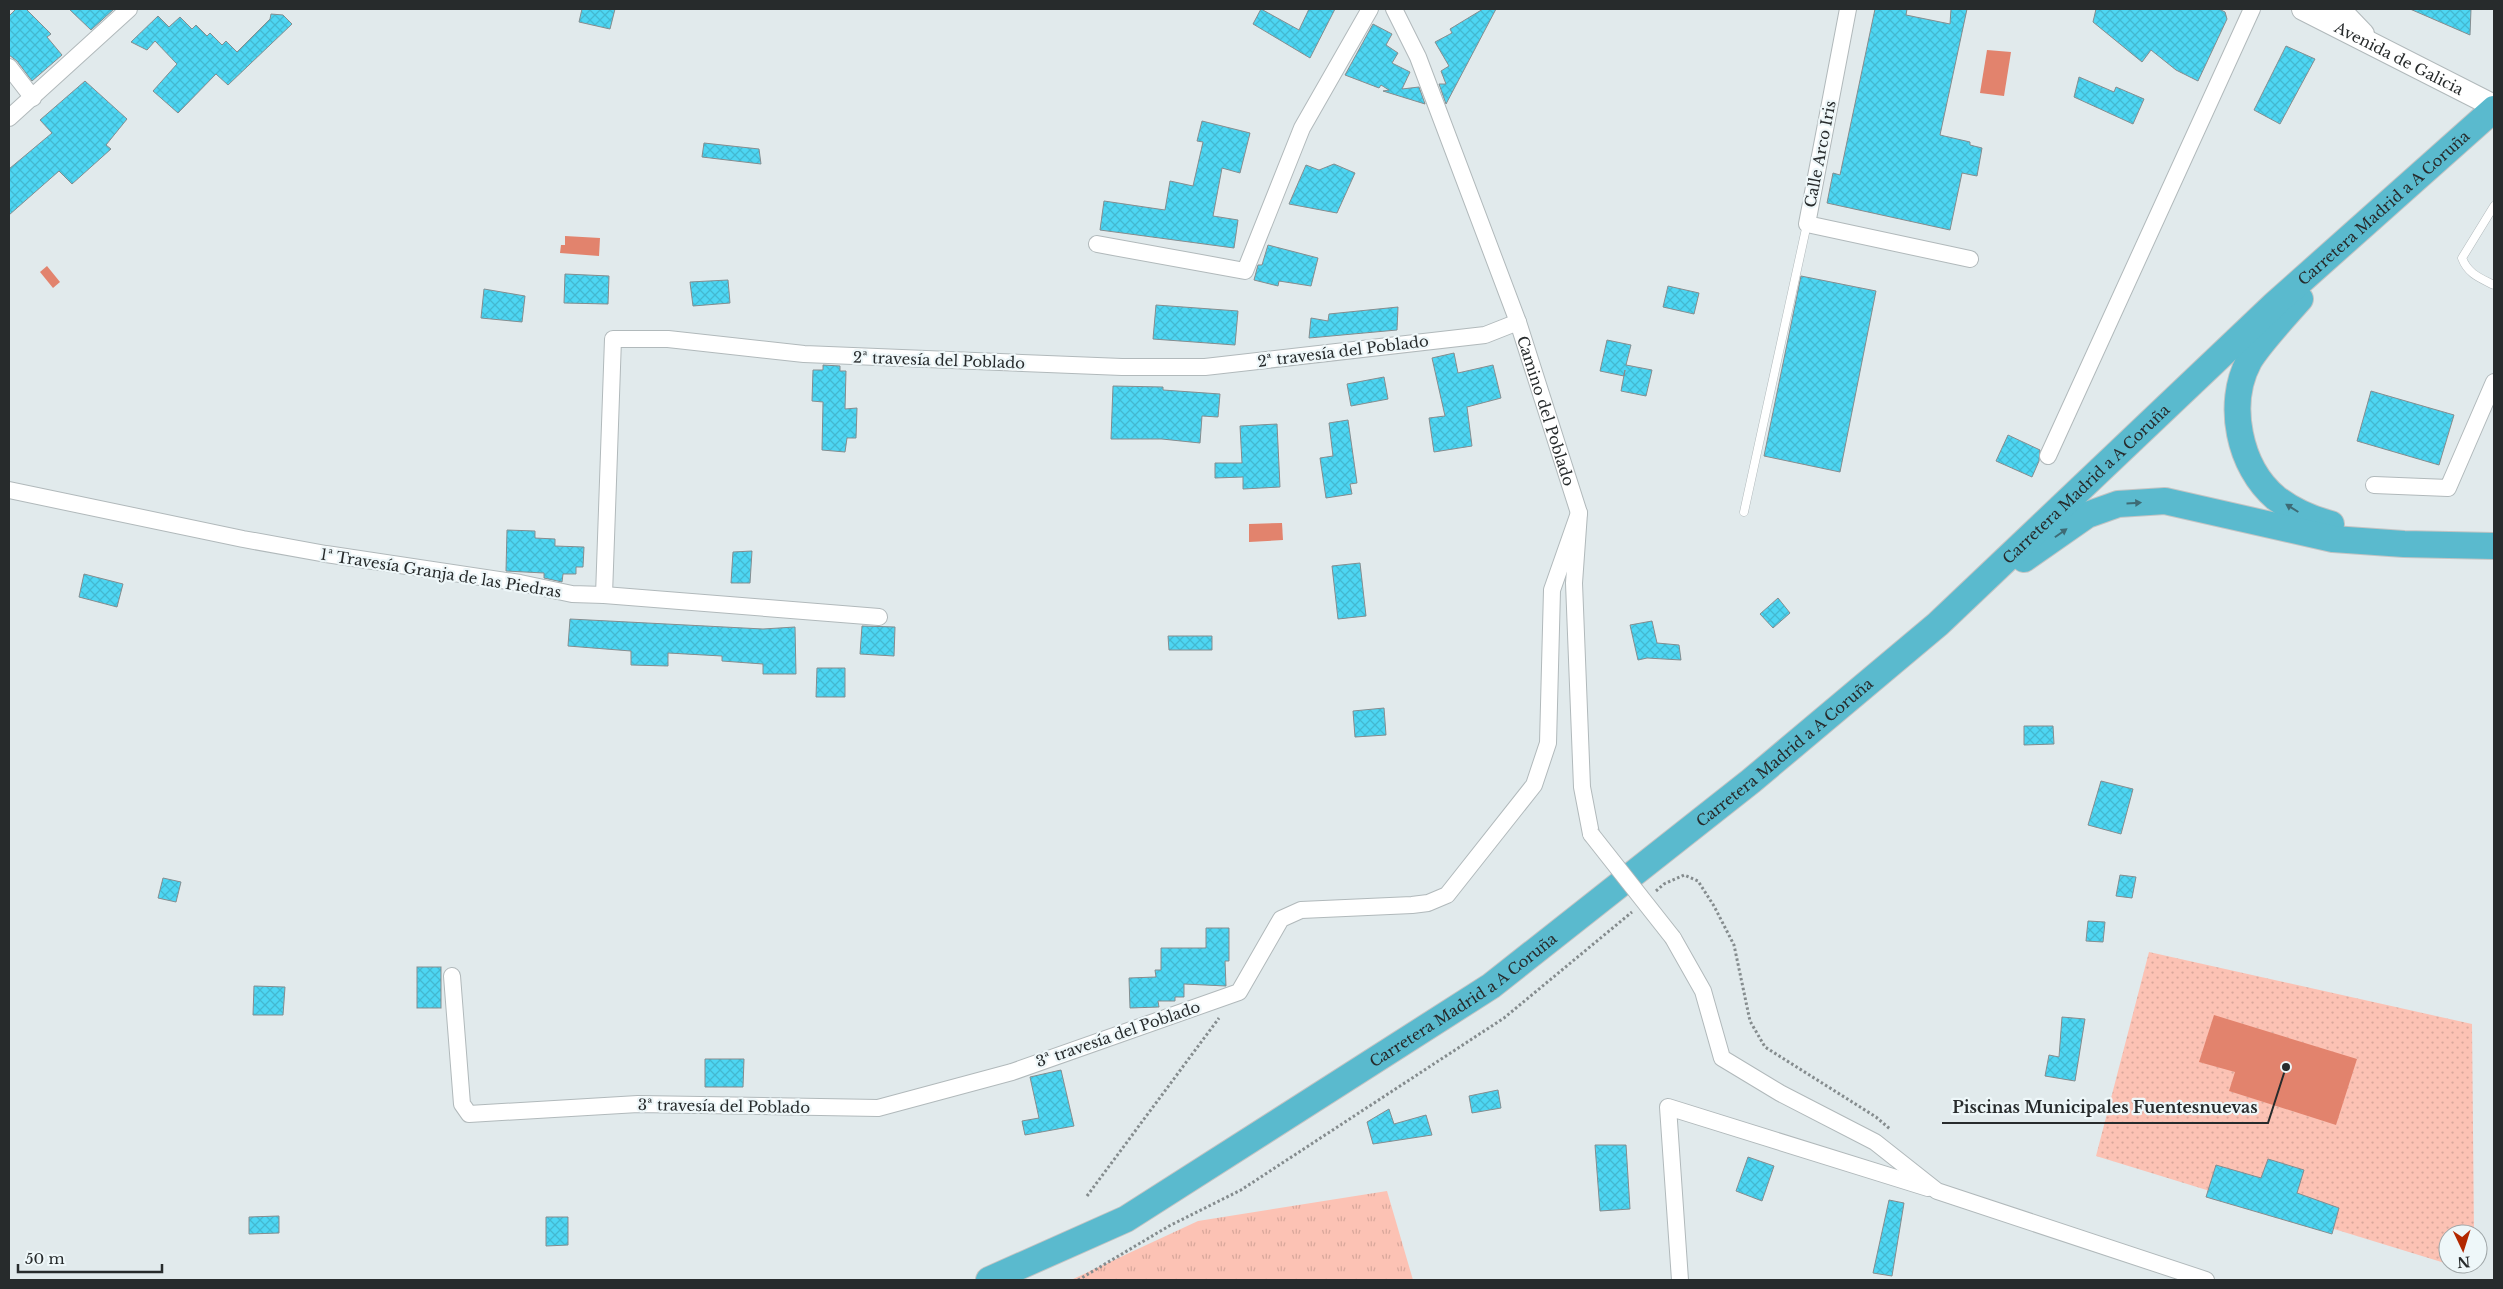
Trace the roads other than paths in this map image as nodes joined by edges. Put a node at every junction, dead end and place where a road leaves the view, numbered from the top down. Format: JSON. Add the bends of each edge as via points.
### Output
{"nodes":[{"id":1,"x":129,"y":9,"type":"edge"},
{"id":2,"x":1370,"y":9,"type":"edge"},
{"id":3,"x":1394,"y":9,"type":"edge"},
{"id":4,"x":1848,"y":9,"type":"edge"},
{"id":5,"x":2252,"y":9,"type":"edge"},
{"id":6,"x":2303,"y":9,"type":"edge"},
{"id":7,"x":2339,"y":9,"type":"edge"},
{"id":8,"x":2378,"y":48,"type":"junction"},
{"id":9,"x":9,"y":67,"type":"edge"},
{"id":10,"x":33,"y":98,"type":"junction"},
{"id":11,"x":2494,"y":108,"type":"edge"},
{"id":12,"x":9,"y":118,"type":"edge"},
{"id":13,"x":2423,"y":171,"type":"junction"},
{"id":14,"x":2494,"y":206,"type":"edge"},
{"id":15,"x":1807,"y":224,"type":"junction"},
{"id":16,"x":1097,"y":244,"type":"dead end"},
{"id":17,"x":1970,"y":259,"type":"dead end"},
{"id":18,"x":2494,"y":285,"type":"edge"},
{"id":19,"x":1518,"y":322,"type":"junction"},
{"id":20,"x":2494,"y":382,"type":"edge"},
{"id":21,"x":2048,"y":456,"type":"dead end"},
{"id":22,"x":2374,"y":485,"type":"dead end"},
{"id":23,"x":9,"y":490,"type":"edge"},
{"id":24,"x":1744,"y":512,"type":"dead end"},
{"id":25,"x":1579,"y":513,"type":"junction"},
{"id":26,"x":2404,"y":544,"type":"junction"},
{"id":27,"x":2494,"y":546,"type":"edge"},
{"id":28,"x":604,"y":595,"type":"junction"},
{"id":29,"x":879,"y":617,"type":"dead end"},
{"id":30,"x":1938,"y":624,"type":"junction"},
{"id":31,"x":452,"y":976,"type":"dead end"},
{"id":32,"x":1937,"y":1191,"type":"junction"},
{"id":33,"x":989,"y":1280,"type":"edge"},
{"id":34,"x":1680,"y":1280,"type":"edge"},
{"id":35,"x":2206,"y":1280,"type":"edge"}],
"edges":[{"from":1,"to":10,"type":"street"},
{"from":2,"to":16,"type":"street","via":[[1302,128],[1245,271]]},
{"from":3,"to":19,"type":"street","name":"Camino del Poblado","via":[[1418,57]]},
{"from":4,"to":15,"type":"street","name":"Calle Arco Iris"},
{"from":5,"to":21,"type":"street"},
{"from":6,"to":8,"type":"main road","name":"Avenida de Galicia"},
{"from":7,"to":8,"type":"main road"},
{"from":8,"to":11,"type":"main road","name":"Avenida de Galicia"},
{"from":9,"to":10,"type":"street"},
{"from":10,"to":12,"type":"street"},
{"from":11,"to":13,"type":"highway","name":"Carretera Madrid a A Coruña"},
{"from":26,"to":13,"type":"highway","one_way":true,"via":[[2308,518],[2276,498],[2256,477],[2244,451],[2238,421],[2238,396],[2249,361],[2286,315]]},
{"from":13,"to":30,"type":"highway","name":"Carretera Madrid a A Coruña","via":[[2275,304]]},
{"from":14,"to":18,"type":"lane","via":[[2462,258],[2466,268]]},
{"from":15,"to":17,"type":"street","name":"Calle Arco Iris"},
{"from":15,"to":24,"type":"lane"},
{"from":19,"to":25,"type":"street","name":"Camino del Poblado"},
{"from":19,"to":28,"type":"street","name":"2ª travesía del Poblado","via":[[1485,335],[1205,367],[1122,367],[804,354],[668,339],[613,339]]},
{"from":20,"to":22,"type":"street","via":[[2448,488]]},
{"from":23,"to":28,"type":"street","name":"1ª Travesía Granja de las Piedras","via":[[289,547],[572,594]]},
{"from":25,"to":31,"type":"street","name":"3ª travesía del Poblado","via":[[1552,590],[1548,743],[1534,785],[1448,895],[1428,904],[1412,906],[1301,910],[1281,920],[1239,992],[1012,1072],[878,1108],[638,1104],[469,1114],[462,1104]]},
{"from":25,"to":32,"type":"street","name":"Camino del Poblado","bridge":true,"via":[[1574,583],[1576,641],[1582,787],[1591,834],[1673,938],[1703,991],[1722,1058],[1876,1142]]},
{"from":26,"to":27,"type":"highway"},
{"from":30,"to":26,"type":"highway","one_way":true,"via":[[2087,515],[2118,504],[2165,501],[2333,539]]},
{"from":28,"to":29,"type":"street","name":"1ª Travesía Granja de las Piedras"},
{"from":30,"to":33,"type":"highway","name":"Carretera Madrid a A Coruña","via":[[1751,781],[1491,986],[1126,1219]]},
{"from":32,"to":34,"type":"street","via":[[1668,1107]]},
{"from":32,"to":35,"type":"street"}]}
